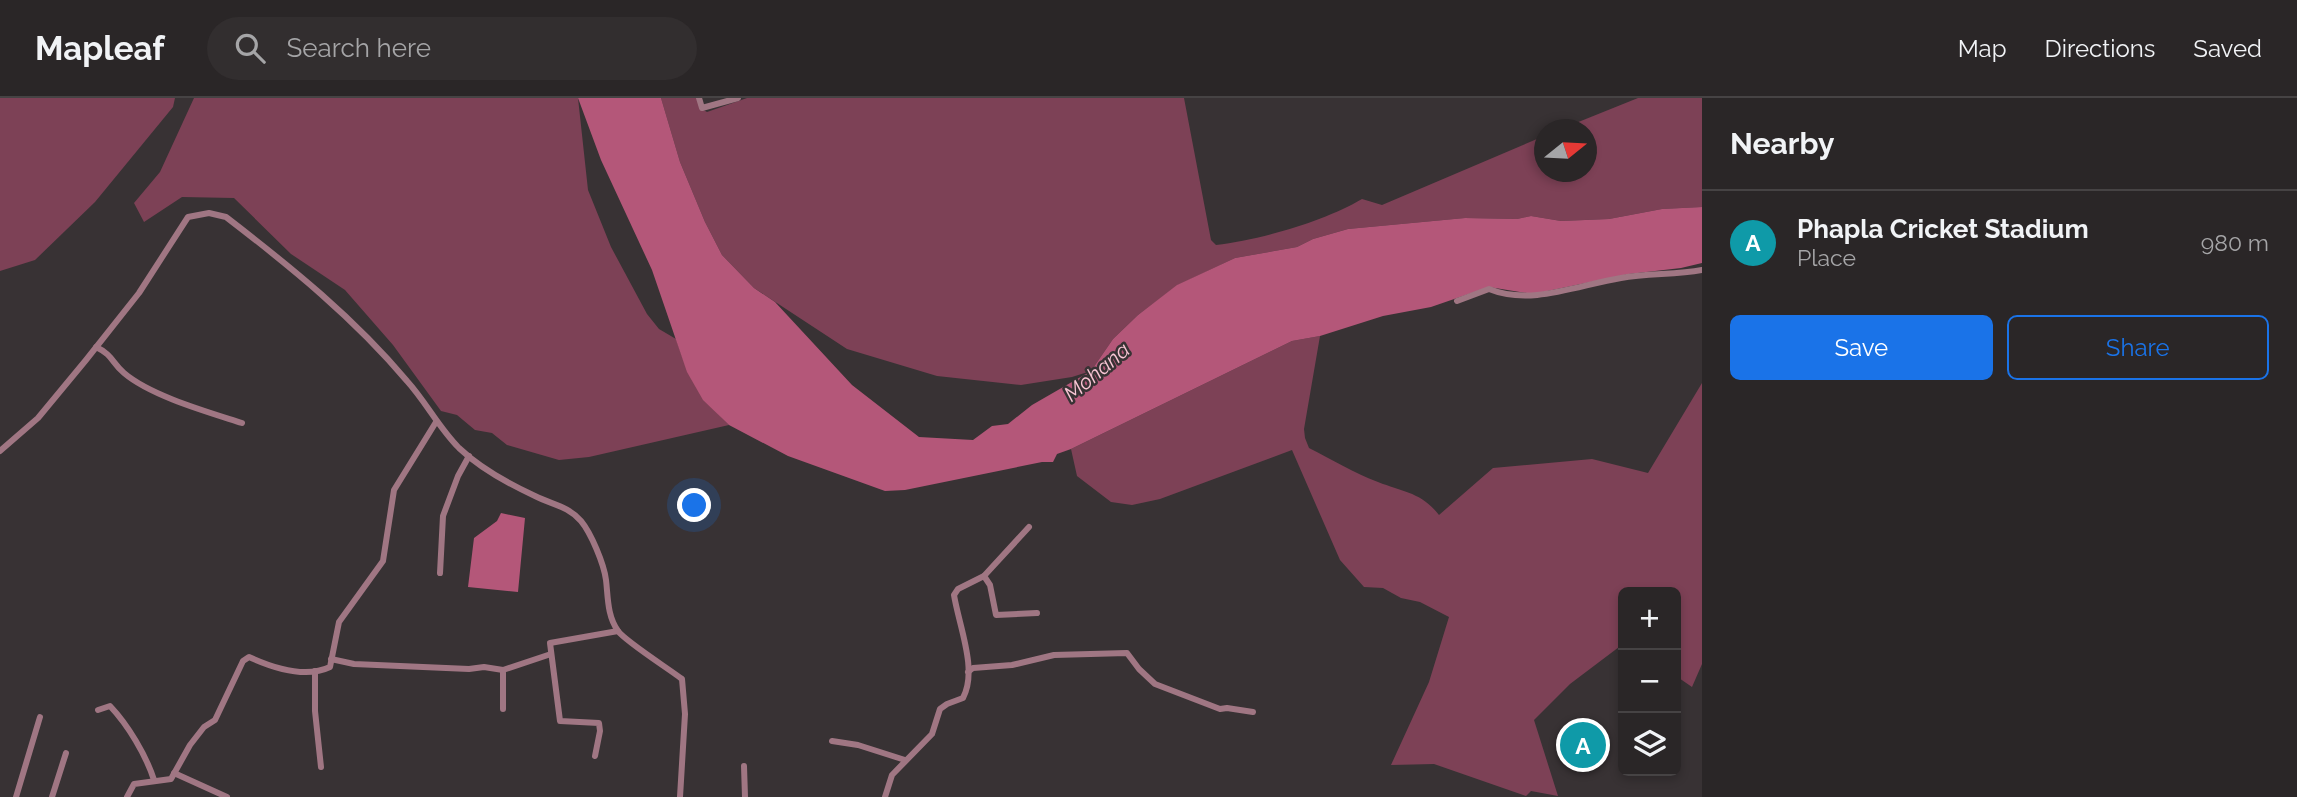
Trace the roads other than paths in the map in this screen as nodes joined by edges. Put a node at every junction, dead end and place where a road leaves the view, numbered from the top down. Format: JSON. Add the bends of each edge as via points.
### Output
{"nodes":[{"id":1,"x":699,"y":98,"type":"edge"},
{"id":2,"x":738,"y":98,"type":"edge"},
{"id":3,"x":1702,"y":270,"type":"edge"},
{"id":4,"x":1457,"y":301,"type":"dead end"},
{"id":5,"x":96,"y":346,"type":"junction"},
{"id":6,"x":436,"y":422,"type":"junction"},
{"id":7,"x":242,"y":423,"type":"dead end"},
{"id":8,"x":0,"y":451,"type":"edge"},
{"id":9,"x":469,"y":456,"type":"junction"},
{"id":10,"x":1029,"y":527,"type":"dead end"},
{"id":11,"x":440,"y":573,"type":"dead end"},
{"id":12,"x":984,"y":576,"type":"junction"},
{"id":13,"x":1037,"y":612,"type":"dead end"},
{"id":14,"x":618,"y":631,"type":"junction"},
{"id":15,"x":551,"y":654,"type":"junction"},
{"id":16,"x":331,"y":659,"type":"junction"},
{"id":17,"x":503,"y":670,"type":"junction"},
{"id":18,"x":315,"y":671,"type":"junction"},
{"id":19,"x":968,"y":672,"type":"junction"},
{"id":20,"x":503,"y":709,"type":"dead end"},
{"id":21,"x":98,"y":710,"type":"dead end"},
{"id":22,"x":1253,"y":712,"type":"dead end"},
{"id":23,"x":40,"y":717,"type":"dead end"},
{"id":24,"x":832,"y":741,"type":"dead end"},
{"id":25,"x":66,"y":753,"type":"dead end"},
{"id":26,"x":596,"y":756,"type":"dead end"},
{"id":27,"x":905,"y":760,"type":"junction"},
{"id":28,"x":744,"y":766,"type":"dead end"},
{"id":29,"x":321,"y":767,"type":"dead end"},
{"id":30,"x":174,"y":773,"type":"junction"},
{"id":31,"x":154,"y":780,"type":"junction"},
{"id":32,"x":16,"y":797,"type":"edge"},
{"id":33,"x":52,"y":797,"type":"edge"},
{"id":34,"x":127,"y":797,"type":"edge"},
{"id":35,"x":227,"y":797,"type":"edge"},
{"id":36,"x":680,"y":797,"type":"edge"},
{"id":37,"x":745,"y":797,"type":"edge"},
{"id":38,"x":885,"y":797,"type":"edge"}],
"edges":[{"from":1,"to":2,"type":"street","via":[[702,108]]},
{"from":3,"to":4,"type":"street","via":[[1623,278],[1525,297],[1489,289]]},
{"from":5,"to":6,"type":"street","via":[[188,217],[209,213],[226,217],[328,299],[409,382]]},
{"from":5,"to":7,"type":"street","via":[[109,353],[122,372],[160,394]]},
{"from":5,"to":8,"type":"street","via":[[38,418]]},
{"from":6,"to":9,"type":"street"},
{"from":6,"to":16,"type":"street","via":[[394,490],[383,561],[339,622]]},
{"from":9,"to":11,"type":"street","via":[[443,516]]},
{"from":9,"to":14,"type":"street","via":[[518,488],[568,508],[583,523],[606,578],[606,600]]},
{"from":10,"to":12,"type":"street"},
{"from":12,"to":13,"type":"street","via":[[996,615]]},
{"from":12,"to":19,"type":"street","via":[[954,595]]},
{"from":14,"to":15,"type":"street","via":[[550,643]]},
{"from":14,"to":36,"type":"street","via":[[681,678]]},
{"from":15,"to":17,"type":"street"},
{"from":15,"to":26,"type":"street","via":[[560,721],[599,723]]},
{"from":16,"to":17,"type":"street","via":[[354,664]]},
{"from":16,"to":18,"type":"street","via":[[330,667]]},
{"from":17,"to":20,"type":"street"},
{"from":18,"to":29,"type":"street"},
{"from":18,"to":30,"type":"street","via":[[276,669],[249,657],[243,661],[215,720],[197,736]]},
{"from":19,"to":22,"type":"street","via":[[1054,655],[1127,653],[1155,684],[1220,709]]},
{"from":19,"to":27,"type":"street","via":[[969,688],[963,698],[940,709],[932,734]]},
{"from":21,"to":31,"type":"street","via":[[110,706],[119,716]]},
{"from":23,"to":32,"type":"street"},
{"from":24,"to":27,"type":"street"},
{"from":25,"to":33,"type":"street"},
{"from":27,"to":38,"type":"street","via":[[892,775]]},
{"from":28,"to":37,"type":"street"},
{"from":30,"to":31,"type":"street","via":[[172,779]]},
{"from":30,"to":35,"type":"street"},
{"from":31,"to":34,"type":"street","via":[[134,784]]}]}
